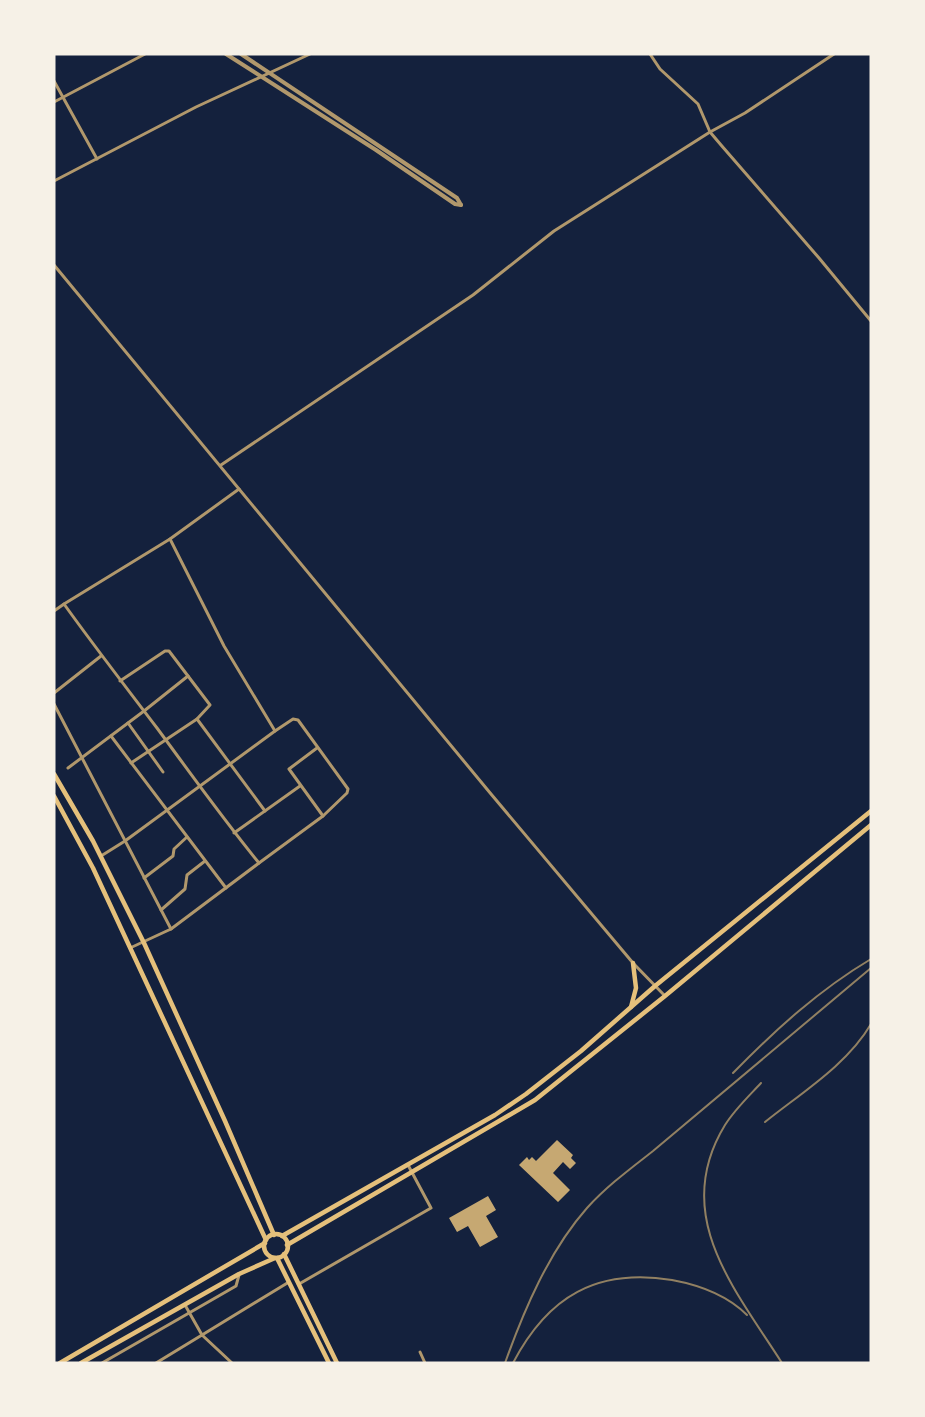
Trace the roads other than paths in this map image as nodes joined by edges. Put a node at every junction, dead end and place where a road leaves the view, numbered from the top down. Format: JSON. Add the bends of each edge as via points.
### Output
{"nodes":[{"id":1,"x":145,"y":54,"type":"edge"},
{"id":2,"x":226,"y":54,"type":"edge"},
{"id":3,"x":242,"y":54,"type":"edge"},
{"id":4,"x":310,"y":54,"type":"edge"},
{"id":5,"x":650,"y":54,"type":"edge"},
{"id":6,"x":834,"y":54,"type":"edge"},
{"id":7,"x":269,"y":72,"type":"junction"},
{"id":8,"x":259,"y":76,"type":"junction"},
{"id":9,"x":54,"y":81,"type":"edge"},
{"id":10,"x":63,"y":97,"type":"junction"},
{"id":11,"x":54,"y":102,"type":"edge"},
{"id":12,"x":710,"y":132,"type":"junction"},
{"id":13,"x":96,"y":159,"type":"junction"},
{"id":14,"x":54,"y":181,"type":"edge"},
{"id":15,"x":54,"y":265,"type":"edge"},
{"id":16,"x":871,"y":321,"type":"edge"},
{"id":17,"x":221,"y":465,"type":"junction"},
{"id":18,"x":239,"y":489,"type":"junction"},
{"id":19,"x":170,"y":539,"type":"junction"},
{"id":20,"x":64,"y":604,"type":"junction"},
{"id":21,"x":54,"y":611,"type":"edge"},
{"id":22,"x":101,"y":656,"type":"junction"},
{"id":23,"x":188,"y":676,"type":"junction"},
{"id":24,"x":120,"y":681,"type":"junction"},
{"id":25,"x":54,"y":693,"type":"edge"},
{"id":26,"x":54,"y":704,"type":"edge"},
{"id":27,"x":144,"y":711,"type":"junction"},
{"id":28,"x":197,"y":718,"type":"junction"},
{"id":29,"x":128,"y":723,"type":"junction"},
{"id":30,"x":275,"y":731,"type":"junction"},
{"id":31,"x":111,"y":736,"type":"junction"},
{"id":32,"x":166,"y":740,"type":"junction"},
{"id":33,"x":317,"y":748,"type":"junction"},
{"id":34,"x":149,"y":751,"type":"junction"},
{"id":35,"x":82,"y":758,"type":"junction"},
{"id":36,"x":131,"y":763,"type":"junction"},
{"id":37,"x":229,"y":763,"type":"junction"},
{"id":38,"x":68,"y":768,"type":"dead end"},
{"id":39,"x":163,"y":772,"type":"dead end"},
{"id":40,"x":54,"y":774,"type":"edge"},
{"id":41,"x":198,"y":786,"type":"junction"},
{"id":42,"x":300,"y":786,"type":"junction"},
{"id":43,"x":54,"y":796,"type":"edge"},
{"id":44,"x":165,"y":810,"type":"junction"},
{"id":45,"x":265,"y":811,"type":"junction"},
{"id":46,"x":871,"y":811,"type":"edge"},
{"id":47,"x":322,"y":816,"type":"junction"},
{"id":48,"x":871,"y":825,"type":"edge"},
{"id":49,"x":234,"y":833,"type":"junction"},
{"id":50,"x":187,"y":837,"type":"junction"},
{"id":51,"x":124,"y":841,"type":"junction"},
{"id":52,"x":101,"y":856,"type":"junction"},
{"id":53,"x":205,"y":861,"type":"junction"},
{"id":54,"x":259,"y":863,"type":"junction"},
{"id":55,"x":144,"y":878,"type":"junction"},
{"id":56,"x":788,"y":879,"type":"junction"},
{"id":57,"x":226,"y":888,"type":"junction"},
{"id":58,"x":795,"y":888,"type":"junction"},
{"id":59,"x":161,"y":910,"type":"junction"},
{"id":60,"x":171,"y":929,"type":"junction"},
{"id":61,"x":144,"y":943,"type":"junction"},
{"id":62,"x":130,"y":948,"type":"junction"},
{"id":63,"x":633,"y":963,"type":"junction"},
{"id":64,"x":655,"y":986,"type":"junction"},
{"id":65,"x":665,"y":996,"type":"junction"},
{"id":66,"x":631,"y":1008,"type":"junction"},
{"id":67,"x":408,"y":1165,"type":"junction"},
{"id":68,"x":412,"y":1172,"type":"junction"},
{"id":69,"x":274,"y":1235,"type":"junction"},
{"id":70,"x":282,"y":1236,"type":"junction"},
{"id":71,"x":266,"y":1241,"type":"junction"},
{"id":72,"x":287,"y":1245,"type":"junction"},
{"id":73,"x":284,"y":1254,"type":"junction"},
{"id":74,"x":276,"y":1258,"type":"junction"},
{"id":75,"x":239,"y":1274,"type":"junction"},
{"id":76,"x":289,"y":1282,"type":"junction"},
{"id":77,"x":299,"y":1284,"type":"junction"},
{"id":78,"x":185,"y":1305,"type":"junction"},
{"id":79,"x":190,"y":1313,"type":"junction"},
{"id":80,"x":322,"y":1332,"type":"junction"},
{"id":81,"x":202,"y":1335,"type":"junction"},
{"id":82,"x":316,"y":1335,"type":"junction"},
{"id":83,"x":420,"y":1352,"type":"dead end"},
{"id":84,"x":60,"y":1363,"type":"edge"},
{"id":85,"x":81,"y":1363,"type":"edge"},
{"id":86,"x":102,"y":1363,"type":"edge"},
{"id":87,"x":156,"y":1363,"type":"edge"},
{"id":88,"x":232,"y":1363,"type":"edge"},
{"id":89,"x":329,"y":1363,"type":"edge"},
{"id":90,"x":337,"y":1363,"type":"edge"},
{"id":91,"x":425,"y":1363,"type":"edge"}],
"edges":[{"from":1,"to":10,"type":"street"},
{"from":2,"to":8,"type":"street"},
{"from":3,"to":7,"type":"street"},
{"from":4,"to":7,"type":"street"},
{"from":5,"to":12,"type":"street","via":[[660,69],[698,104]]},
{"from":6,"to":12,"type":"street"},
{"from":7,"to":8,"type":"street"},
{"from":7,"to":8,"type":"street","via":[[457,198],[461,205]]},
{"from":8,"to":13,"type":"street"},
{"from":9,"to":10,"type":"street"},
{"from":10,"to":11,"type":"street"},
{"from":10,"to":13,"type":"street"},
{"from":12,"to":16,"type":"street"},
{"from":12,"to":17,"type":"street","via":[[554,231],[473,295]]},
{"from":13,"to":14,"type":"street"},
{"from":15,"to":17,"type":"street"},
{"from":17,"to":18,"type":"street"},
{"from":18,"to":19,"type":"street"},
{"from":18,"to":63,"type":"street"},
{"from":19,"to":20,"type":"street"},
{"from":19,"to":30,"type":"street","via":[[224,646]]},
{"from":20,"to":21,"type":"street"},
{"from":20,"to":22,"type":"street"},
{"from":22,"to":24,"type":"street"},
{"from":22,"to":25,"type":"street"},
{"from":23,"to":24,"type":"street","via":[[167,650]]},
{"from":23,"to":27,"type":"street"},
{"from":23,"to":28,"type":"street","via":[[210,705]]},
{"from":24,"to":27,"type":"street"},
{"from":26,"to":35,"type":"street"},
{"from":27,"to":29,"type":"street"},
{"from":27,"to":32,"type":"street"},
{"from":28,"to":32,"type":"street"},
{"from":28,"to":37,"type":"street"},
{"from":29,"to":31,"type":"street"},
{"from":29,"to":34,"type":"street"},
{"from":30,"to":33,"type":"street","via":[[296,719]]},
{"from":30,"to":37,"type":"street"},
{"from":31,"to":35,"type":"street"},
{"from":31,"to":36,"type":"street"},
{"from":32,"to":34,"type":"street"},
{"from":32,"to":41,"type":"street"},
{"from":33,"to":42,"type":"street","via":[[289,769]]},
{"from":33,"to":47,"type":"street","via":[[348,789]]},
{"from":34,"to":36,"type":"street"},
{"from":34,"to":39,"type":"street"},
{"from":35,"to":38,"type":"street"},
{"from":35,"to":51,"type":"street"},
{"from":36,"to":44,"type":"street"},
{"from":37,"to":41,"type":"street"},
{"from":37,"to":45,"type":"street"},
{"from":40,"to":52,"type":"main road"},
{"from":41,"to":44,"type":"street"},
{"from":41,"to":49,"type":"street"},
{"from":42,"to":45,"type":"street"},
{"from":42,"to":47,"type":"street"},
{"from":43,"to":62,"type":"main road"},
{"from":44,"to":50,"type":"street"},
{"from":44,"to":51,"type":"street"},
{"from":45,"to":49,"type":"street"},
{"from":46,"to":56,"type":"main road"},
{"from":47,"to":54,"type":"street"},
{"from":48,"to":58,"type":"main road"},
{"from":49,"to":54,"type":"street"},
{"from":50,"to":53,"type":"street"},
{"from":50,"to":55,"type":"street","via":[[174,849],[173,856]]},
{"from":51,"to":52,"type":"street"},
{"from":51,"to":55,"type":"street"},
{"from":52,"to":61,"type":"main road"},
{"from":53,"to":57,"type":"street"},
{"from":53,"to":59,"type":"street","via":[[187,875],[185,889]]},
{"from":54,"to":57,"type":"street"},
{"from":55,"to":59,"type":"street"},
{"from":56,"to":58,"type":"main road"},
{"from":56,"to":64,"type":"main road"},
{"from":57,"to":60,"type":"street"},
{"from":58,"to":65,"type":"main road"},
{"from":59,"to":60,"type":"street"},
{"from":60,"to":61,"type":"street"},
{"from":61,"to":62,"type":"street"},
{"from":61,"to":69,"type":"main road"},
{"from":62,"to":71,"type":"main road"},
{"from":63,"to":64,"type":"street"},
{"from":63,"to":66,"type":"main road","via":[[636,988]]},
{"from":64,"to":65,"type":"street"},
{"from":64,"to":66,"type":"main road"},
{"from":65,"to":68,"type":"main road","via":[[535,1100]]},
{"from":66,"to":67,"type":"main road","via":[[526,1094]]},
{"from":67,"to":68,"type":"street"},
{"from":67,"to":70,"type":"main road"},
{"from":68,"to":72,"type":"main road"},
{"from":68,"to":77,"type":"street","via":[[431,1208]]},
{"from":69,"to":70,"type":"main road"},
{"from":69,"to":71,"type":"main road"},
{"from":70,"to":72,"type":"main road"},
{"from":71,"to":74,"type":"main road","via":[[266,1253]]},
{"from":71,"to":84,"type":"main road"},
{"from":72,"to":73,"type":"main road"},
{"from":73,"to":74,"type":"main road"},
{"from":73,"to":77,"type":"main road"},
{"from":74,"to":75,"type":"main road"},
{"from":74,"to":76,"type":"main road"},
{"from":75,"to":78,"type":"main road"},
{"from":75,"to":79,"type":"street","via":[[236,1286]]},
{"from":76,"to":81,"type":"street"},
{"from":76,"to":82,"type":"main road"},
{"from":77,"to":80,"type":"main road"},
{"from":78,"to":79,"type":"street"},
{"from":78,"to":85,"type":"main road"},
{"from":79,"to":81,"type":"street"},
{"from":79,"to":86,"type":"street"},
{"from":80,"to":82,"type":"main road"},
{"from":80,"to":90,"type":"main road"},
{"from":81,"to":87,"type":"street"},
{"from":81,"to":88,"type":"street"},
{"from":82,"to":89,"type":"main road"},
{"from":83,"to":91,"type":"street"}]}
